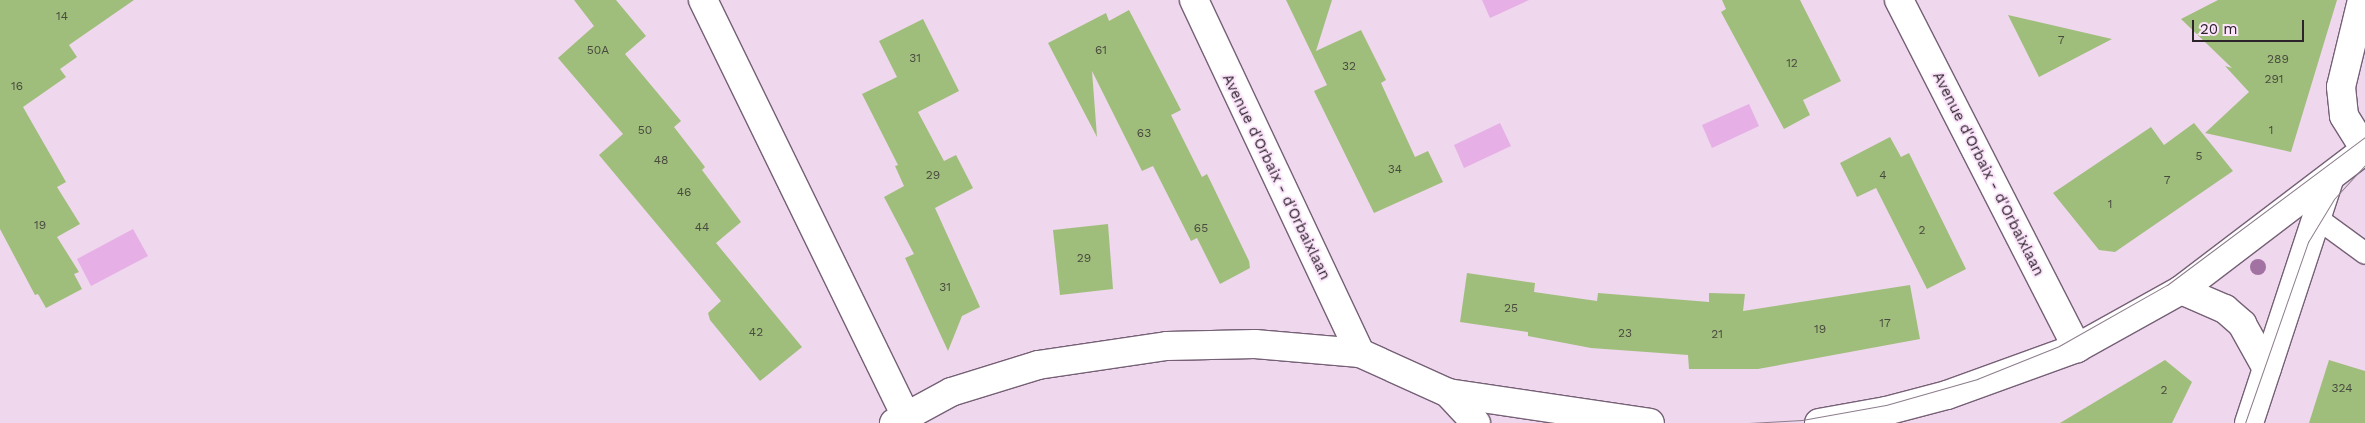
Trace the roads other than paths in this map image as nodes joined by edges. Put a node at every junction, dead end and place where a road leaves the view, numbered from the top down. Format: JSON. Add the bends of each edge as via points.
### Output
{"nodes":[{"id":1,"x":704,"y":0,"type":"edge"},
{"id":2,"x":1194,"y":0,"type":"edge"},
{"id":3,"x":1899,"y":0,"type":"edge"},
{"id":4,"x":2362,"y":0,"type":"edge"},
{"id":5,"x":2365,"y":149,"type":"edge"},
{"id":6,"x":2329,"y":179,"type":"junction"},
{"id":7,"x":2317,"y":218,"type":"junction"},
{"id":8,"x":2365,"y":253,"type":"edge"},
{"id":9,"x":2181,"y":290,"type":"junction"},
{"id":10,"x":2077,"y":348,"type":"junction"},
{"id":11,"x":1360,"y":353,"type":"junction"},
{"id":12,"x":2267,"y":369,"type":"junction"},
{"id":13,"x":1448,"y":393,"type":"junction"},
{"id":14,"x":903,"y":420,"type":"edge"},
{"id":15,"x":1476,"y":423,"type":"edge"},
{"id":16,"x":1650,"y":423,"type":"edge"},
{"id":17,"x":1819,"y":423,"type":"edge"},
{"id":18,"x":2249,"y":423,"type":"edge"}],
"edges":[{"from":1,"to":14,"type":"street"},
{"from":2,"to":11,"type":"street","name":"Avenue d'Orbaix - d'Orbaixlaan"},
{"from":3,"to":10,"type":"street","name":"Avenue d'Orbaix - d'Orbaixlaan"},
{"from":4,"to":5,"type":"street","via":[[2341,86],[2344,116]]},
{"from":5,"to":6,"type":"street"},
{"from":6,"to":7,"type":"street"},
{"from":6,"to":9,"type":"street"},
{"from":7,"to":8,"type":"lane"},
{"from":7,"to":12,"type":"street"},
{"from":9,"to":10,"type":"street"},
{"from":9,"to":12,"type":"street","via":[[2225,309],[2242,324]]},
{"from":10,"to":17,"type":"street","via":[[1933,399]]},
{"from":11,"to":13,"type":"street"},
{"from":11,"to":14,"type":"street","via":[[1255,344],[1167,346],[1038,365],[951,392]]},
{"from":12,"to":18,"type":"street"},
{"from":13,"to":15,"type":"street"},
{"from":13,"to":16,"type":"street"}]}
